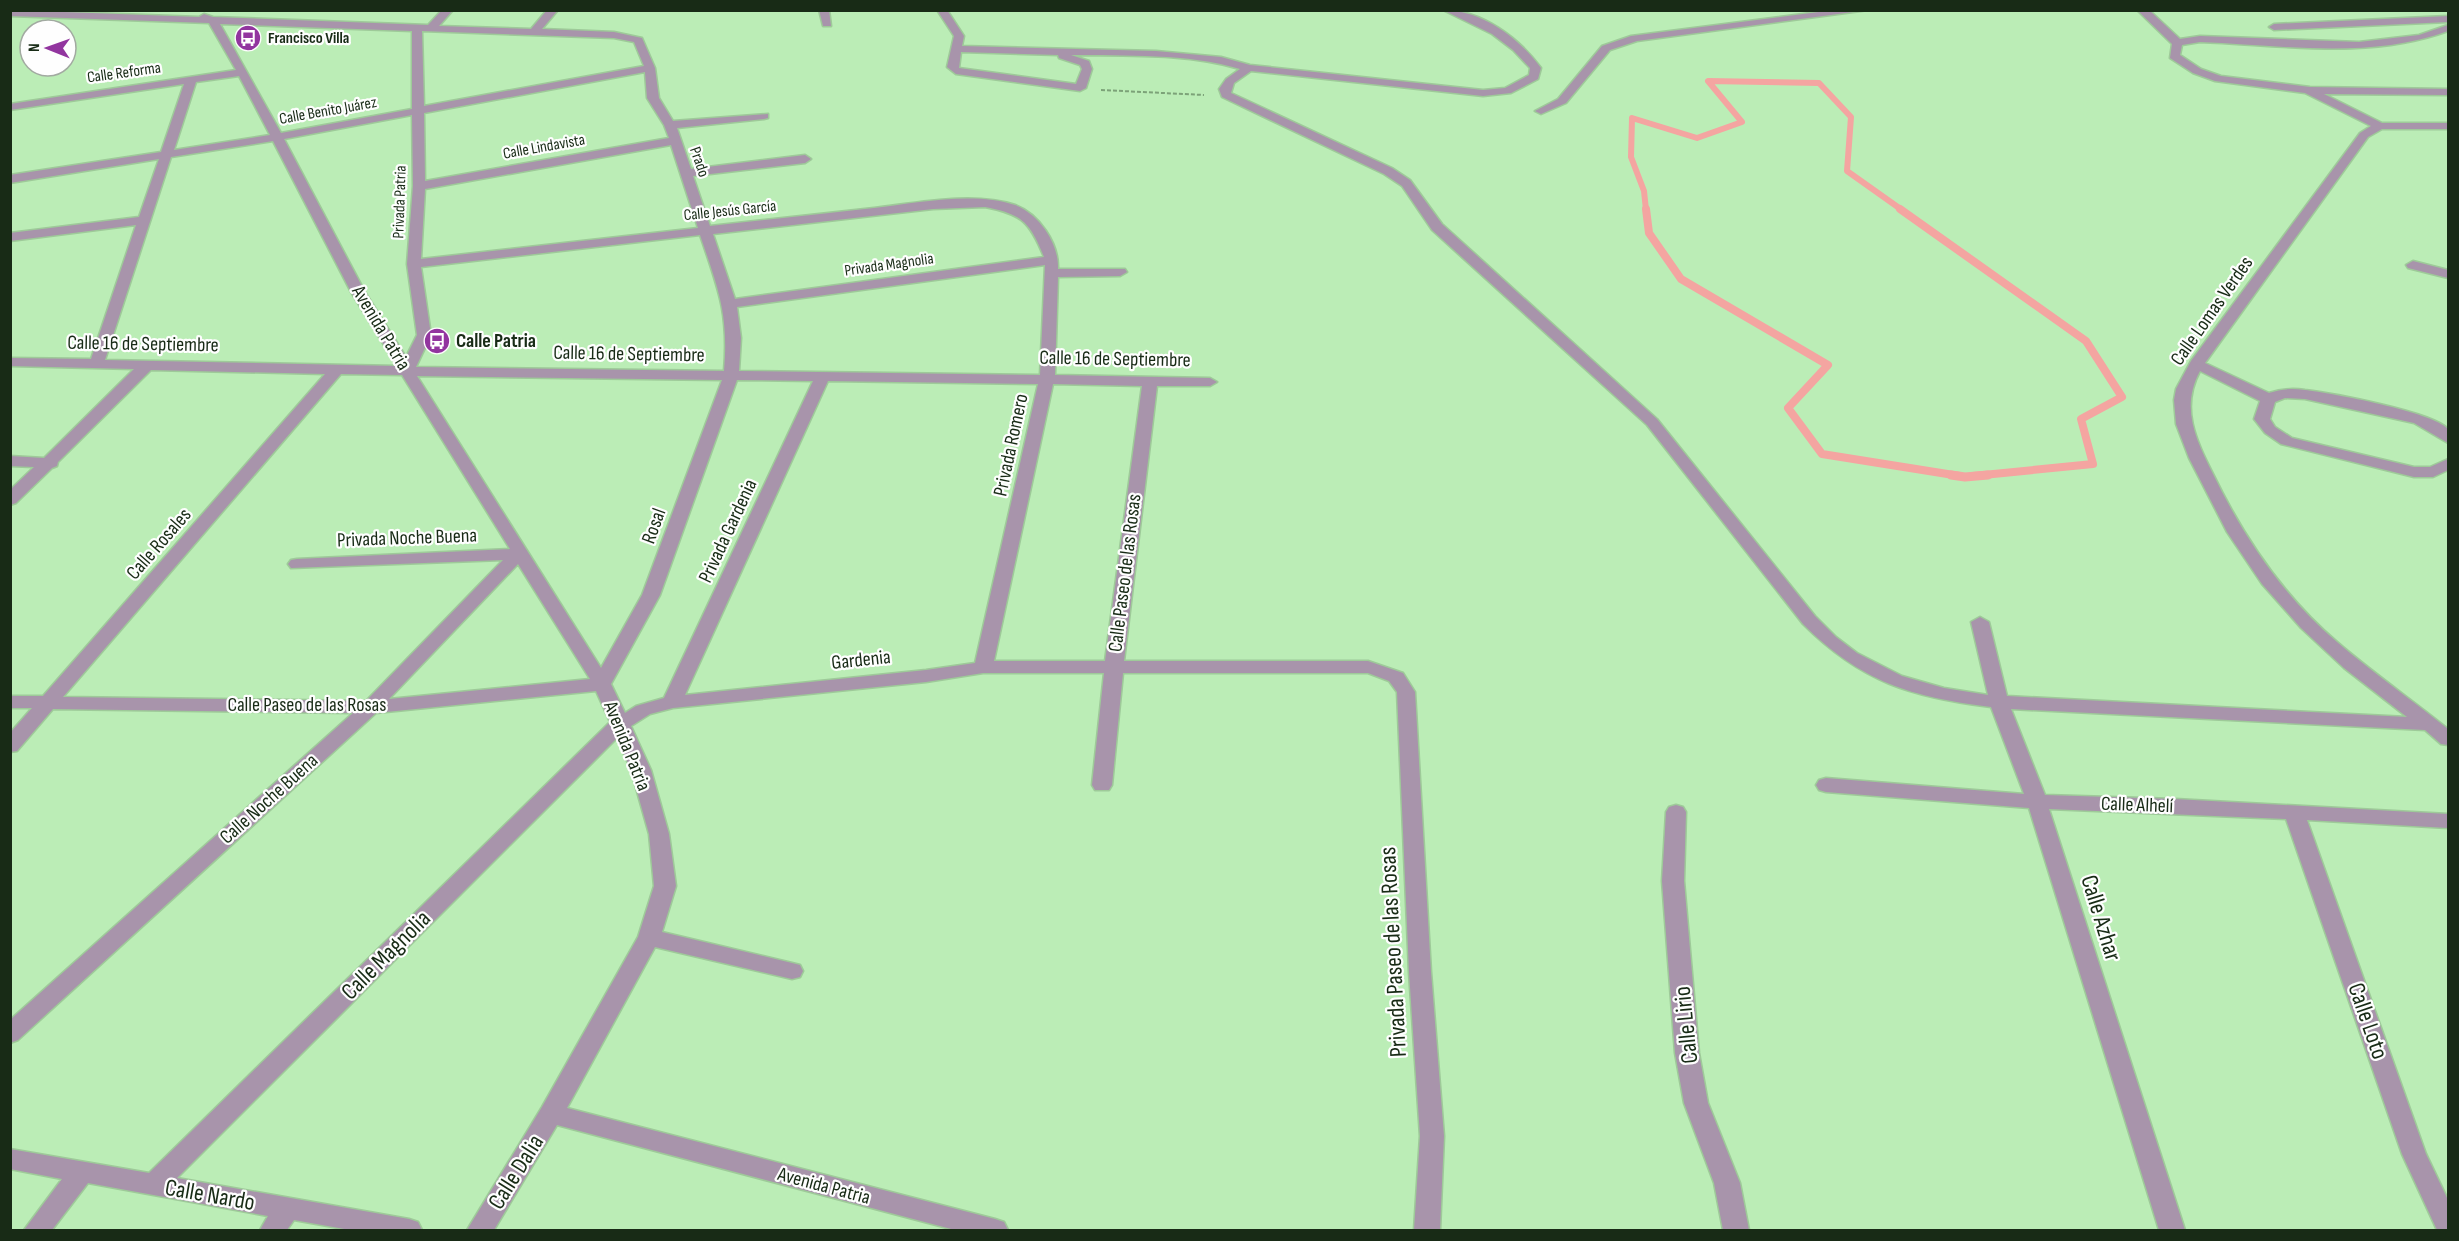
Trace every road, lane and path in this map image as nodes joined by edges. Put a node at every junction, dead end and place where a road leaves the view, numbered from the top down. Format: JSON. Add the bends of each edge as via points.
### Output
{"nodes":[{"id":1,"x":190,"y":10,"type":"edge"},
{"id":2,"x":227,"y":10,"type":"edge"},
{"id":3,"x":342,"y":10,"type":"edge"},
{"id":4,"x":448,"y":10,"type":"edge"},
{"id":5,"x":553,"y":10,"type":"edge"},
{"id":6,"x":824,"y":10,"type":"edge"},
{"id":7,"x":942,"y":10,"type":"edge"},
{"id":8,"x":1448,"y":10,"type":"edge"},
{"id":9,"x":1863,"y":10,"type":"edge"},
{"id":10,"x":2142,"y":10,"type":"edge"},
{"id":11,"x":10,"y":13,"type":"edge"},
{"id":12,"x":2448,"y":19,"type":"edge"},
{"id":13,"x":213,"y":21,"type":"junction"},
{"id":14,"x":827,"y":24,"type":"dead end"},
{"id":15,"x":325,"y":25,"type":"junction"},
{"id":16,"x":2274,"y":27,"type":"dead end"},
{"id":17,"x":2448,"y":28,"type":"edge"},
{"id":18,"x":423,"y":29,"type":"junction"},
{"id":19,"x":534,"y":32,"type":"junction"},
{"id":20,"x":2178,"y":43,"type":"junction"},
{"id":21,"x":957,"y":50,"type":"junction"},
{"id":22,"x":1053,"y":53,"type":"junction"},
{"id":23,"x":650,"y":68,"type":"junction"},
{"id":24,"x":1249,"y":68,"type":"junction"},
{"id":25,"x":243,"y":72,"type":"junction"},
{"id":26,"x":191,"y":80,"type":"junction"},
{"id":27,"x":1080,"y":87,"type":"junction"},
{"id":28,"x":2308,"y":90,"type":"junction"},
{"id":29,"x":2448,"y":93,"type":"edge"},
{"id":30,"x":1226,"y":95,"type":"junction"},
{"id":31,"x":10,"y":107,"type":"edge"},
{"id":32,"x":1541,"y":111,"type":"dead end"},
{"id":33,"x":417,"y":112,"type":"junction"},
{"id":34,"x":764,"y":116,"type":"dead end"},
{"id":35,"x":670,"y":125,"type":"junction"},
{"id":36,"x":2380,"y":126,"type":"junction"},
{"id":37,"x":2448,"y":126,"type":"edge"},
{"id":38,"x":277,"y":137,"type":"junction"},
{"id":39,"x":674,"y":141,"type":"junction"},
{"id":40,"x":166,"y":154,"type":"junction"},
{"id":41,"x":805,"y":159,"type":"dead end"},
{"id":42,"x":686,"y":173,"type":"junction"},
{"id":43,"x":10,"y":180,"type":"edge"},
{"id":44,"x":419,"y":186,"type":"junction"},
{"id":45,"x":144,"y":220,"type":"junction"},
{"id":46,"x":703,"y":230,"type":"junction"},
{"id":47,"x":1040,"y":231,"type":"joint"},
{"id":48,"x":10,"y":237,"type":"edge"},
{"id":49,"x":414,"y":264,"type":"junction"},
{"id":50,"x":2413,"y":265,"type":"dead end"},
{"id":51,"x":1052,"y":266,"type":"junction"},
{"id":52,"x":1120,"y":272,"type":"dead end"},
{"id":53,"x":2448,"y":274,"type":"edge"},
{"id":54,"x":730,"y":304,"type":"junction"},
{"id":55,"x":10,"y":362,"type":"edge"},
{"id":56,"x":2196,"y":364,"type":"junction"},
{"id":57,"x":96,"y":365,"type":"junction"},
{"id":58,"x":146,"y":366,"type":"junction"},
{"id":59,"x":338,"y":368,"type":"junction"},
{"id":60,"x":407,"y":371,"type":"junction"},
{"id":61,"x":731,"y":376,"type":"junction"},
{"id":62,"x":822,"y":377,"type":"junction"},
{"id":63,"x":1047,"y":378,"type":"junction"},
{"id":64,"x":1150,"y":381,"type":"junction"},
{"id":65,"x":1210,"y":382,"type":"dead end"},
{"id":66,"x":2268,"y":399,"type":"junction"},
{"id":67,"x":2448,"y":438,"type":"edge"},
{"id":68,"x":10,"y":461,"type":"edge"},
{"id":69,"x":51,"y":463,"type":"junction"},
{"id":70,"x":2448,"y":464,"type":"edge"},
{"id":71,"x":10,"y":500,"type":"edge"},
{"id":72,"x":519,"y":554,"type":"junction"},
{"id":73,"x":297,"y":564,"type":"dead end"},
{"id":74,"x":1980,"y":622,"type":"dead end"},
{"id":75,"x":1114,"y":665,"type":"junction"},
{"id":76,"x":983,"y":667,"type":"junction"},
{"id":77,"x":1394,"y":674,"type":"joint"},
{"id":78,"x":602,"y":684,"type":"junction"},
{"id":79,"x":10,"y":702,"type":"edge"},
{"id":80,"x":50,"y":702,"type":"junction"},
{"id":81,"x":672,"y":702,"type":"junction"},
{"id":82,"x":1999,"y":702,"type":"junction"},
{"id":83,"x":370,"y":707,"type":"junction"},
{"id":84,"x":2430,"y":724,"type":"junction"},
{"id":85,"x":618,"y":725,"type":"junction"},
{"id":86,"x":2448,"y":739,"type":"edge"},
{"id":87,"x":10,"y":746,"type":"edge"},
{"id":88,"x":1102,"y":785,"type":"dead end"},
{"id":89,"x":1826,"y":785,"type":"dead end"},
{"id":90,"x":2037,"y":802,"type":"junction"},
{"id":91,"x":1676,"y":812,"type":"dead end"},
{"id":92,"x":2294,"y":813,"type":"junction"},
{"id":93,"x":2448,"y":821,"type":"edge"},
{"id":94,"x":649,"y":937,"type":"junction"},
{"id":95,"x":792,"y":971,"type":"dead end"},
{"id":96,"x":10,"y":1034,"type":"edge"},
{"id":97,"x":551,"y":1114,"type":"junction"},
{"id":98,"x":10,"y":1160,"type":"edge"},
{"id":99,"x":82,"y":1172,"type":"junction"},
{"id":100,"x":153,"y":1185,"type":"junction"},
{"id":101,"x":287,"y":1209,"type":"junction"},
{"id":102,"x":2448,"y":1226,"type":"edge"},
{"id":103,"x":37,"y":1230,"type":"edge"},
{"id":104,"x":273,"y":1230,"type":"edge"},
{"id":105,"x":409,"y":1230,"type":"edge"},
{"id":106,"x":480,"y":1230,"type":"edge"},
{"id":107,"x":995,"y":1230,"type":"edge"},
{"id":108,"x":1427,"y":1230,"type":"edge"},
{"id":109,"x":1736,"y":1230,"type":"edge"},
{"id":110,"x":2172,"y":1230,"type":"edge"}],
"edges":[{"from":1,"to":13,"type":"street"},
{"from":2,"to":13,"type":"street"},
{"from":3,"to":15,"type":"street"},
{"from":4,"to":18,"type":"street"},
{"from":5,"to":19,"type":"street"},
{"from":6,"to":14,"type":"street"},
{"from":7,"to":21,"type":"street","via":[[946,21],[956,28]]},
{"from":8,"to":24,"type":"street","via":[[1482,22],[1508,39],[1536,68],[1534,76],[1507,91],[1466,92]]},
{"from":9,"to":32,"type":"street","via":[[1635,38],[1606,48],[1562,102]]},
{"from":10,"to":20,"type":"street"},
{"from":11,"to":13,"type":"street"},
{"from":12,"to":16,"type":"street"},
{"from":13,"to":15,"type":"street"},
{"from":13,"to":25,"type":"street","name":"Avenida Patria"},
{"from":15,"to":18,"type":"street"},
{"from":17,"to":20,"type":"street","via":[[2410,40],[2374,44],[2208,39]]},
{"from":18,"to":19,"type":"street"},
{"from":18,"to":33,"type":"street","name":"Privada Patria"},
{"from":19,"to":23,"type":"street","name":"Prado","via":[[631,37],[642,43]]},
{"from":20,"to":28,"type":"street","via":[[2174,56],[2219,79]]},
{"from":21,"to":22,"type":"street"},
{"from":21,"to":27,"type":"street","via":[[952,67],[963,73]]},
{"from":22,"to":24,"type":"street","via":[[1156,54],[1221,60]]},
{"from":22,"to":27,"type":"street","via":[[1085,63],[1087,69]]},
{"from":23,"to":33,"type":"street","name":"Calle Benito Juárez"},
{"from":23,"to":35,"type":"street","name":"Prado","via":[[653,98]]},
{"from":24,"to":30,"type":"street","via":[[1230,81]]},
{"from":25,"to":26,"type":"street","name":"Calle Reforma"},
{"from":25,"to":38,"type":"street","name":"Avenida Patria"},
{"from":26,"to":31,"type":"street","name":"Calle Reforma"},
{"from":26,"to":40,"type":"street"},
{"from":27,"to":30,"type":"path"},
{"from":28,"to":29,"type":"street"},
{"from":28,"to":36,"type":"street"},
{"from":30,"to":82,"type":"street","via":[[1406,183],[1437,227],[1652,422],[1809,620],[1854,662],[1937,695]]},
{"from":33,"to":38,"type":"street","name":"Calle Benito Juárez"},
{"from":33,"to":44,"type":"street","name":"Privada Patria"},
{"from":34,"to":35,"type":"street"},
{"from":35,"to":39,"type":"street","name":"Prado"},
{"from":36,"to":37,"type":"street"},
{"from":36,"to":56,"type":"street","name":"Calle Lomas Verdes","via":[[2364,135]]},
{"from":38,"to":40,"type":"street","name":"Calle Benito Juárez"},
{"from":38,"to":60,"type":"street","name":"Avenida Patria","via":[[358,292]]},
{"from":39,"to":42,"type":"street","name":"Prado"},
{"from":39,"to":44,"type":"street","name":"Calle Lindavista"},
{"from":40,"to":43,"type":"street","name":"Calle Benito Juárez"},
{"from":40,"to":45,"type":"street"},
{"from":41,"to":42,"type":"street"},
{"from":42,"to":46,"type":"street","name":"Prado"},
{"from":44,"to":49,"type":"street","name":"Privada Patria"},
{"from":45,"to":48,"type":"street"},
{"from":45,"to":57,"type":"street"},
{"from":46,"to":47,"type":"street","name":"Calle Jesús García","via":[[985,203],[1011,208],[1028,217]]},
{"from":46,"to":49,"type":"street","name":"Calle Jesús García"},
{"from":46,"to":54,"type":"street","name":"Prado"},
{"from":47,"to":51,"type":"street","name":"Privada Romero"},
{"from":49,"to":60,"type":"street","name":"Privada Patria","via":[[424,335]]},
{"from":50,"to":53,"type":"street"},
{"from":51,"to":52,"type":"street","name":"Privada Magnolia"},
{"from":51,"to":54,"type":"street","name":"Privada Magnolia"},
{"from":51,"to":63,"type":"street","name":"Privada Romero"},
{"from":54,"to":61,"type":"street","name":"Prado","via":[[734,338]]},
{"from":55,"to":57,"type":"street","name":"Calle 16 de Septiembre"},
{"from":56,"to":66,"type":"street"},
{"from":56,"to":84,"type":"street","name":"Calle Lomas Verdes","via":[[2183,391],[2184,424],[2224,516],[2254,562],[2300,618],[2349,663]]},
{"from":57,"to":58,"type":"street","name":"Calle 16 de Septiembre"},
{"from":58,"to":59,"type":"street","name":"Calle 16 de Septiembre"},
{"from":58,"to":69,"type":"street"},
{"from":59,"to":60,"type":"street","name":"Calle 16 de Septiembre"},
{"from":59,"to":80,"type":"street","name":"Calle Rosales"},
{"from":60,"to":61,"type":"street","name":"Calle 16 de Septiembre"},
{"from":60,"to":72,"type":"street","name":"Avenida Patria"},
{"from":61,"to":62,"type":"street","name":"Calle 16 de Septiembre"},
{"from":61,"to":78,"type":"street","name":"Rosal","via":[[651,595]]},
{"from":62,"to":63,"type":"street","name":"Calle 16 de Septiembre"},
{"from":62,"to":81,"type":"street","name":"Privada Gardenia"},
{"from":63,"to":64,"type":"street","name":"Calle 16 de Septiembre"},
{"from":63,"to":76,"type":"street","name":"Privada Romero"},
{"from":64,"to":65,"type":"street","name":"Calle 16 de Septiembre"},
{"from":64,"to":75,"type":"street","name":"Calle Paseo de las Rosas"},
{"from":66,"to":67,"type":"street","via":[[2283,393],[2316,396],[2419,419],[2440,429]]},
{"from":66,"to":70,"type":"street","via":[[2262,419],[2287,441],[2414,472],[2433,472]]},
{"from":68,"to":69,"type":"street"},
{"from":69,"to":71,"type":"street"},
{"from":72,"to":73,"type":"street","name":"Privada Noche Buena"},
{"from":72,"to":78,"type":"street","name":"Avenida Patria"},
{"from":72,"to":83,"type":"street","name":"Calle Noche Buena"},
{"from":74,"to":82,"type":"street","name":"Calle Azhar"},
{"from":75,"to":76,"type":"street","name":"Gardenia"},
{"from":75,"to":77,"type":"street","name":"Calle Paseo de las Rosas","via":[[1368,667]]},
{"from":75,"to":88,"type":"street"},
{"from":76,"to":81,"type":"street","name":"Gardenia"},
{"from":77,"to":108,"type":"street","name":"Privada Paseo de las Rosas","via":[[1403,681],[1406,692],[1432,1136]]},
{"from":78,"to":83,"type":"street","name":"Calle Paseo de las Rosas"},
{"from":78,"to":85,"type":"street","name":"Avenida Patria"},
{"from":79,"to":80,"type":"street","name":"Calle Paseo de las Rosas"},
{"from":80,"to":83,"type":"street","name":"Calle Paseo de las Rosas"},
{"from":80,"to":87,"type":"street","name":"Calle Rosales"},
{"from":81,"to":85,"type":"street","name":"Gardenia","via":[[644,710]]},
{"from":82,"to":84,"type":"street"},
{"from":82,"to":90,"type":"street","name":"Calle Azhar"},
{"from":83,"to":96,"type":"street","name":"Calle Noche Buena"},
{"from":84,"to":86,"type":"street","name":"Calle Lomas Verdes"},
{"from":85,"to":94,"type":"street","name":"Avenida Patria","via":[[641,770],[659,834],[665,886]]},
{"from":85,"to":100,"type":"street","name":"Calle Magnolia"},
{"from":89,"to":90,"type":"street","name":"Calle Alhelí"},
{"from":90,"to":92,"type":"street","name":"Calle Alhelí"},
{"from":90,"to":110,"type":"street","name":"Calle Azhar"},
{"from":91,"to":109,"type":"street","name":"Calle Lirio","via":[[1673,881],[1687,1053],[1696,1102],[1727,1183]]},
{"from":92,"to":93,"type":"street","name":"Calle Alhelí"},
{"from":92,"to":102,"type":"street","name":"Calle Loto","via":[[2414,1154]]},
{"from":94,"to":95,"type":"street"},
{"from":94,"to":97,"type":"street","name":"Avenida Patria"},
{"from":97,"to":106,"type":"street","name":"Calle Dalia"},
{"from":97,"to":107,"type":"street","name":"Avenida Patria"},
{"from":98,"to":99,"type":"street","name":"Calle Nardo"},
{"from":99,"to":100,"type":"street","name":"Calle Nardo"},
{"from":99,"to":103,"type":"street"},
{"from":100,"to":101,"type":"street","name":"Calle Nardo"},
{"from":101,"to":104,"type":"street"},
{"from":101,"to":105,"type":"street","name":"Calle Nardo"}]}
